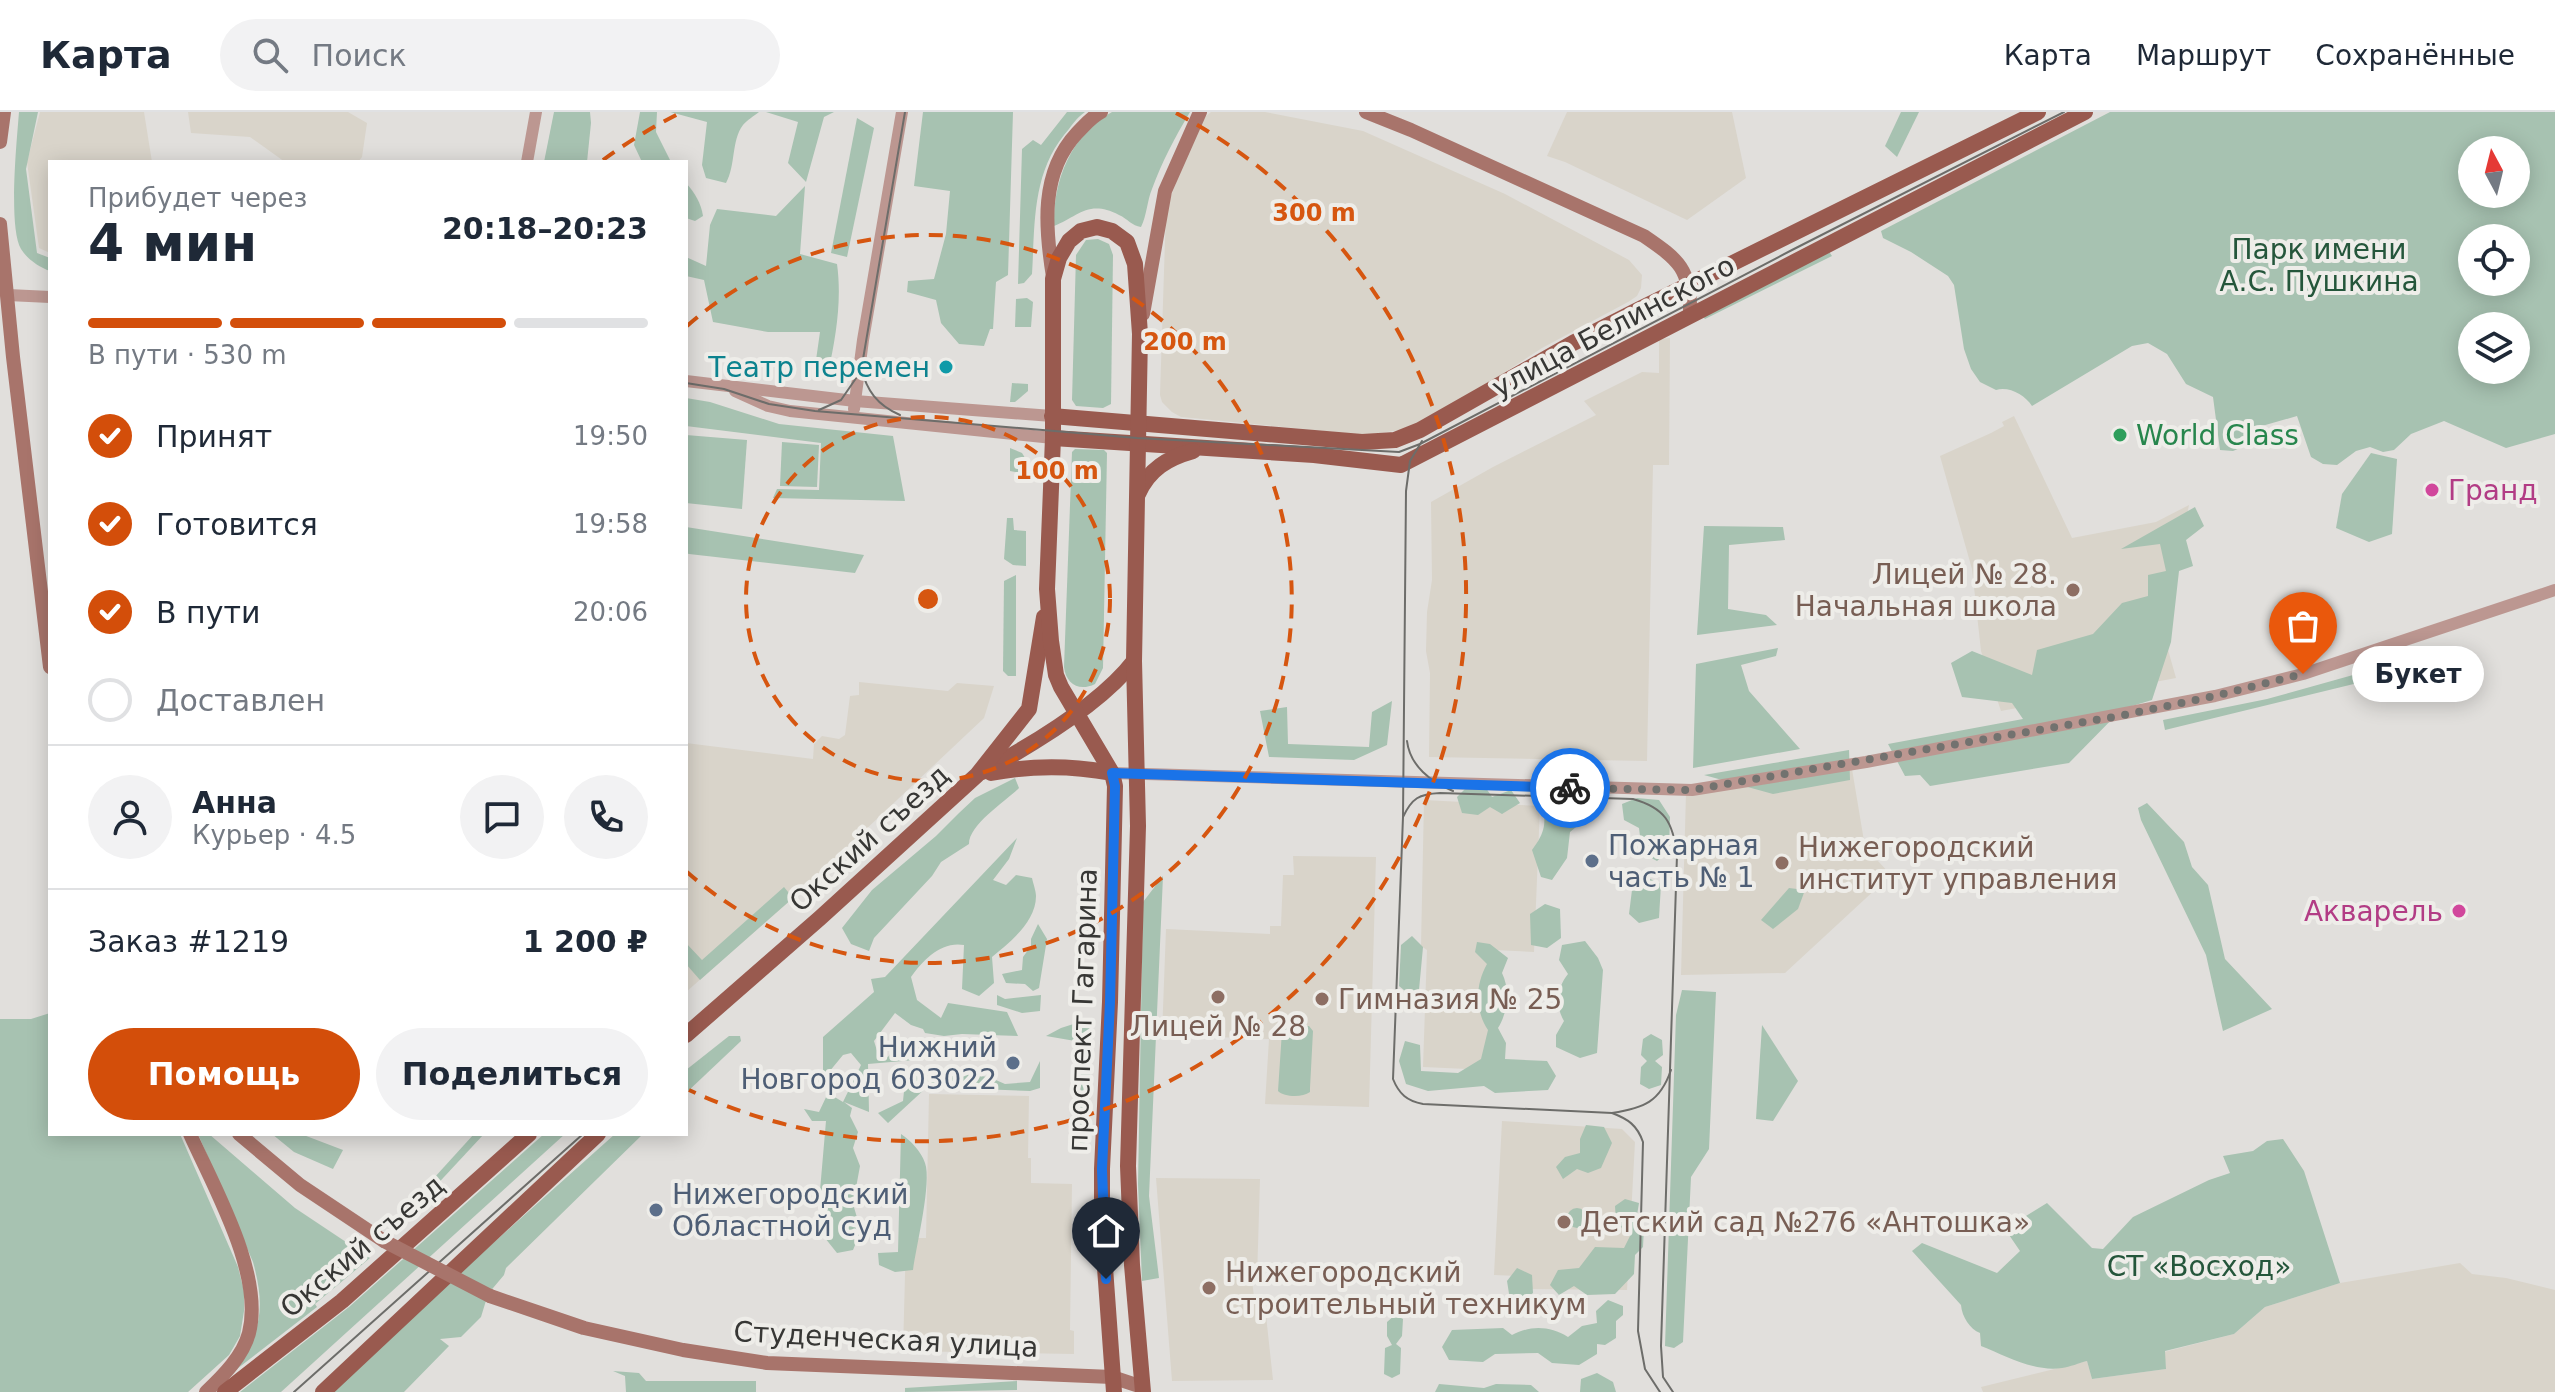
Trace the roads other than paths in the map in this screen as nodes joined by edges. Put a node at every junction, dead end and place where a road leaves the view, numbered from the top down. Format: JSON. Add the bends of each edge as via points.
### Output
{"nodes":[{"id":1,"x":4,"y":112,"type":"edge"},
{"id":2,"x":536,"y":112,"type":"edge"},
{"id":3,"x":902,"y":112,"type":"edge"},
{"id":4,"x":1101,"y":112,"type":"edge"},
{"id":5,"x":1200,"y":112,"type":"edge"},
{"id":6,"x":1366,"y":112,"type":"edge"},
{"id":7,"x":2038,"y":112,"type":"edge"},
{"id":8,"x":2085,"y":112,"type":"edge"},
{"id":9,"x":0,"y":142,"type":"edge"},
{"id":10,"x":527,"y":160,"type":"edge"},
{"id":11,"x":0,"y":224,"type":"edge"},
{"id":12,"x":1053,"y":279,"type":"junction"},
{"id":13,"x":1689,"y":284,"type":"junction"},
{"id":14,"x":8,"y":295,"type":"junction"},
{"id":15,"x":48,"y":297,"type":"edge"},
{"id":16,"x":1690,"y":314,"type":"junction"},
{"id":17,"x":1140,"y":334,"type":"junction"},
{"id":18,"x":688,"y":381,"type":"edge"},
{"id":19,"x":725,"y":387,"type":"junction"},
{"id":20,"x":855,"y":401,"type":"junction"},
{"id":21,"x":1052,"y":416,"type":"junction"},
{"id":22,"x":853,"y":418,"type":"junction"},
{"id":23,"x":1138,"y":423,"type":"junction"},
{"id":24,"x":1053,"y":438,"type":"junction"},
{"id":25,"x":1137,"y":444,"type":"junction"},
{"id":26,"x":1206,"y":448,"type":"junction"},
{"id":27,"x":1137,"y":497,"type":"junction"},
{"id":28,"x":2555,"y":590,"type":"edge"},
{"id":29,"x":1047,"y":596,"type":"junction"},
{"id":30,"x":48,"y":649,"type":"edge"},
{"id":31,"x":1134,"y":661,"type":"junction"},
{"id":32,"x":1076,"y":712,"type":"junction"},
{"id":33,"x":1112,"y":773,"type":"junction"},
{"id":34,"x":1137,"y":774,"type":"junction"},
{"id":35,"x":977,"y":775,"type":"junction"},
{"id":36,"x":688,"y":1033,"type":"edge"},
{"id":37,"x":191,"y":1136,"type":"edge"},
{"id":38,"x":241,"y":1136,"type":"edge"},
{"id":39,"x":527,"y":1136,"type":"edge"},
{"id":40,"x":596,"y":1136,"type":"edge"},
{"id":41,"x":1113,"y":1384,"type":"edge"},
{"id":42,"x":1142,"y":1389,"type":"edge"},
{"id":43,"x":206,"y":1392,"type":"edge"},
{"id":44,"x":225,"y":1392,"type":"edge"},
{"id":45,"x":323,"y":1392,"type":"edge"}],
"edges":[{"from":1,"to":9,"type":"main road"},
{"from":2,"to":10,"type":"street"},
{"from":3,"to":20,"type":"street"},
{"from":4,"to":12,"type":"main road","via":[[1072,139],[1050,184],[1046,235]]},
{"from":5,"to":17,"type":"main road","via":[[1165,191]]},
{"from":6,"to":13,"type":"main road","via":[[1644,236],[1673,256]]},
{"from":7,"to":13,"type":"main road","name":"улица Белинского"},
{"from":8,"to":16,"type":"main road","name":"улица Белинского"},
{"from":11,"to":14,"type":"main road"},
{"from":12,"to":17,"type":"main road","name":"проспект Гагарина","via":[[1059,258],[1081,231],[1112,231],[1127,242],[1135,264]]},
{"from":12,"to":21,"type":"main road"},
{"from":13,"to":16,"type":"main road"},
{"from":13,"to":23,"type":"main road","name":"улица Белинского","via":[[1395,440],[1362,442]]},
{"from":14,"to":15,"type":"street"},
{"from":14,"to":30,"type":"main road"},
{"from":16,"to":26,"type":"main road","name":"улица Белинского","via":[[1401,465]]},
{"from":17,"to":23,"type":"main road","name":"проспект Гагарина"},
{"from":18,"to":19,"type":"street"},
{"from":19,"to":20,"type":"street"},
{"from":19,"to":22,"type":"street","via":[[768,406]]},
{"from":20,"to":21,"type":"street"},
{"from":20,"to":22,"type":"street"},
{"from":21,"to":23,"type":"main road","name":"улица Белинского"},
{"from":21,"to":24,"type":"main road"},
{"from":22,"to":24,"type":"street"},
{"from":23,"to":25,"type":"main road","name":"проспект Гагарина"},
{"from":24,"to":25,"type":"main road","name":"улица Белинского"},
{"from":24,"to":29,"type":"main road"},
{"from":25,"to":26,"type":"main road","name":"улица Белинского"},
{"from":25,"to":27,"type":"main road","name":"проспект Гагарина"},
{"from":26,"to":27,"type":"main road","via":[[1163,462]]},
{"from":27,"to":31,"type":"main road","name":"проспект Гагарина"},
{"from":28,"to":34,"type":"street","via":[[2303,674],[2215,696],[1675,791]]},
{"from":29,"to":32,"type":"main road","via":[[1056,675]]},
{"from":29,"to":35,"type":"main road","via":[[1029,709]]},
{"from":31,"to":32,"type":"main road","via":[[1106,692]]},
{"from":31,"to":34,"type":"main road","name":"проспект Гагарина"},
{"from":32,"to":33,"type":"main road"},
{"from":32,"to":35,"type":"main road"},
{"from":33,"to":34,"type":"street"},
{"from":33,"to":35,"type":"main road","via":[[1032,766]]},
{"from":33,"to":41,"type":"main road","name":"проспект Гагарина","via":[[1113,923],[1102,1226]]},
{"from":34,"to":42,"type":"main road","name":"проспект Гагарина","via":[[1128,1166]]},
{"from":35,"to":36,"type":"main road","name":"Окский съезд"},
{"from":37,"to":43,"type":"main road","via":[[239,1247],[252,1298],[248,1335],[227,1372]]},
{"from":38,"to":41,"type":"main road","name":"Студенческая улица","bridge":true,"via":[[300,1185],[384,1241],[490,1296],[584,1328],[767,1363]]},
{"from":39,"to":44,"type":"main road","name":"Окский съезд","via":[[342,1301]]},
{"from":40,"to":45,"type":"main road"},
{"from":41,"to":42,"type":"main road","name":"Студенческая улица"}]}
